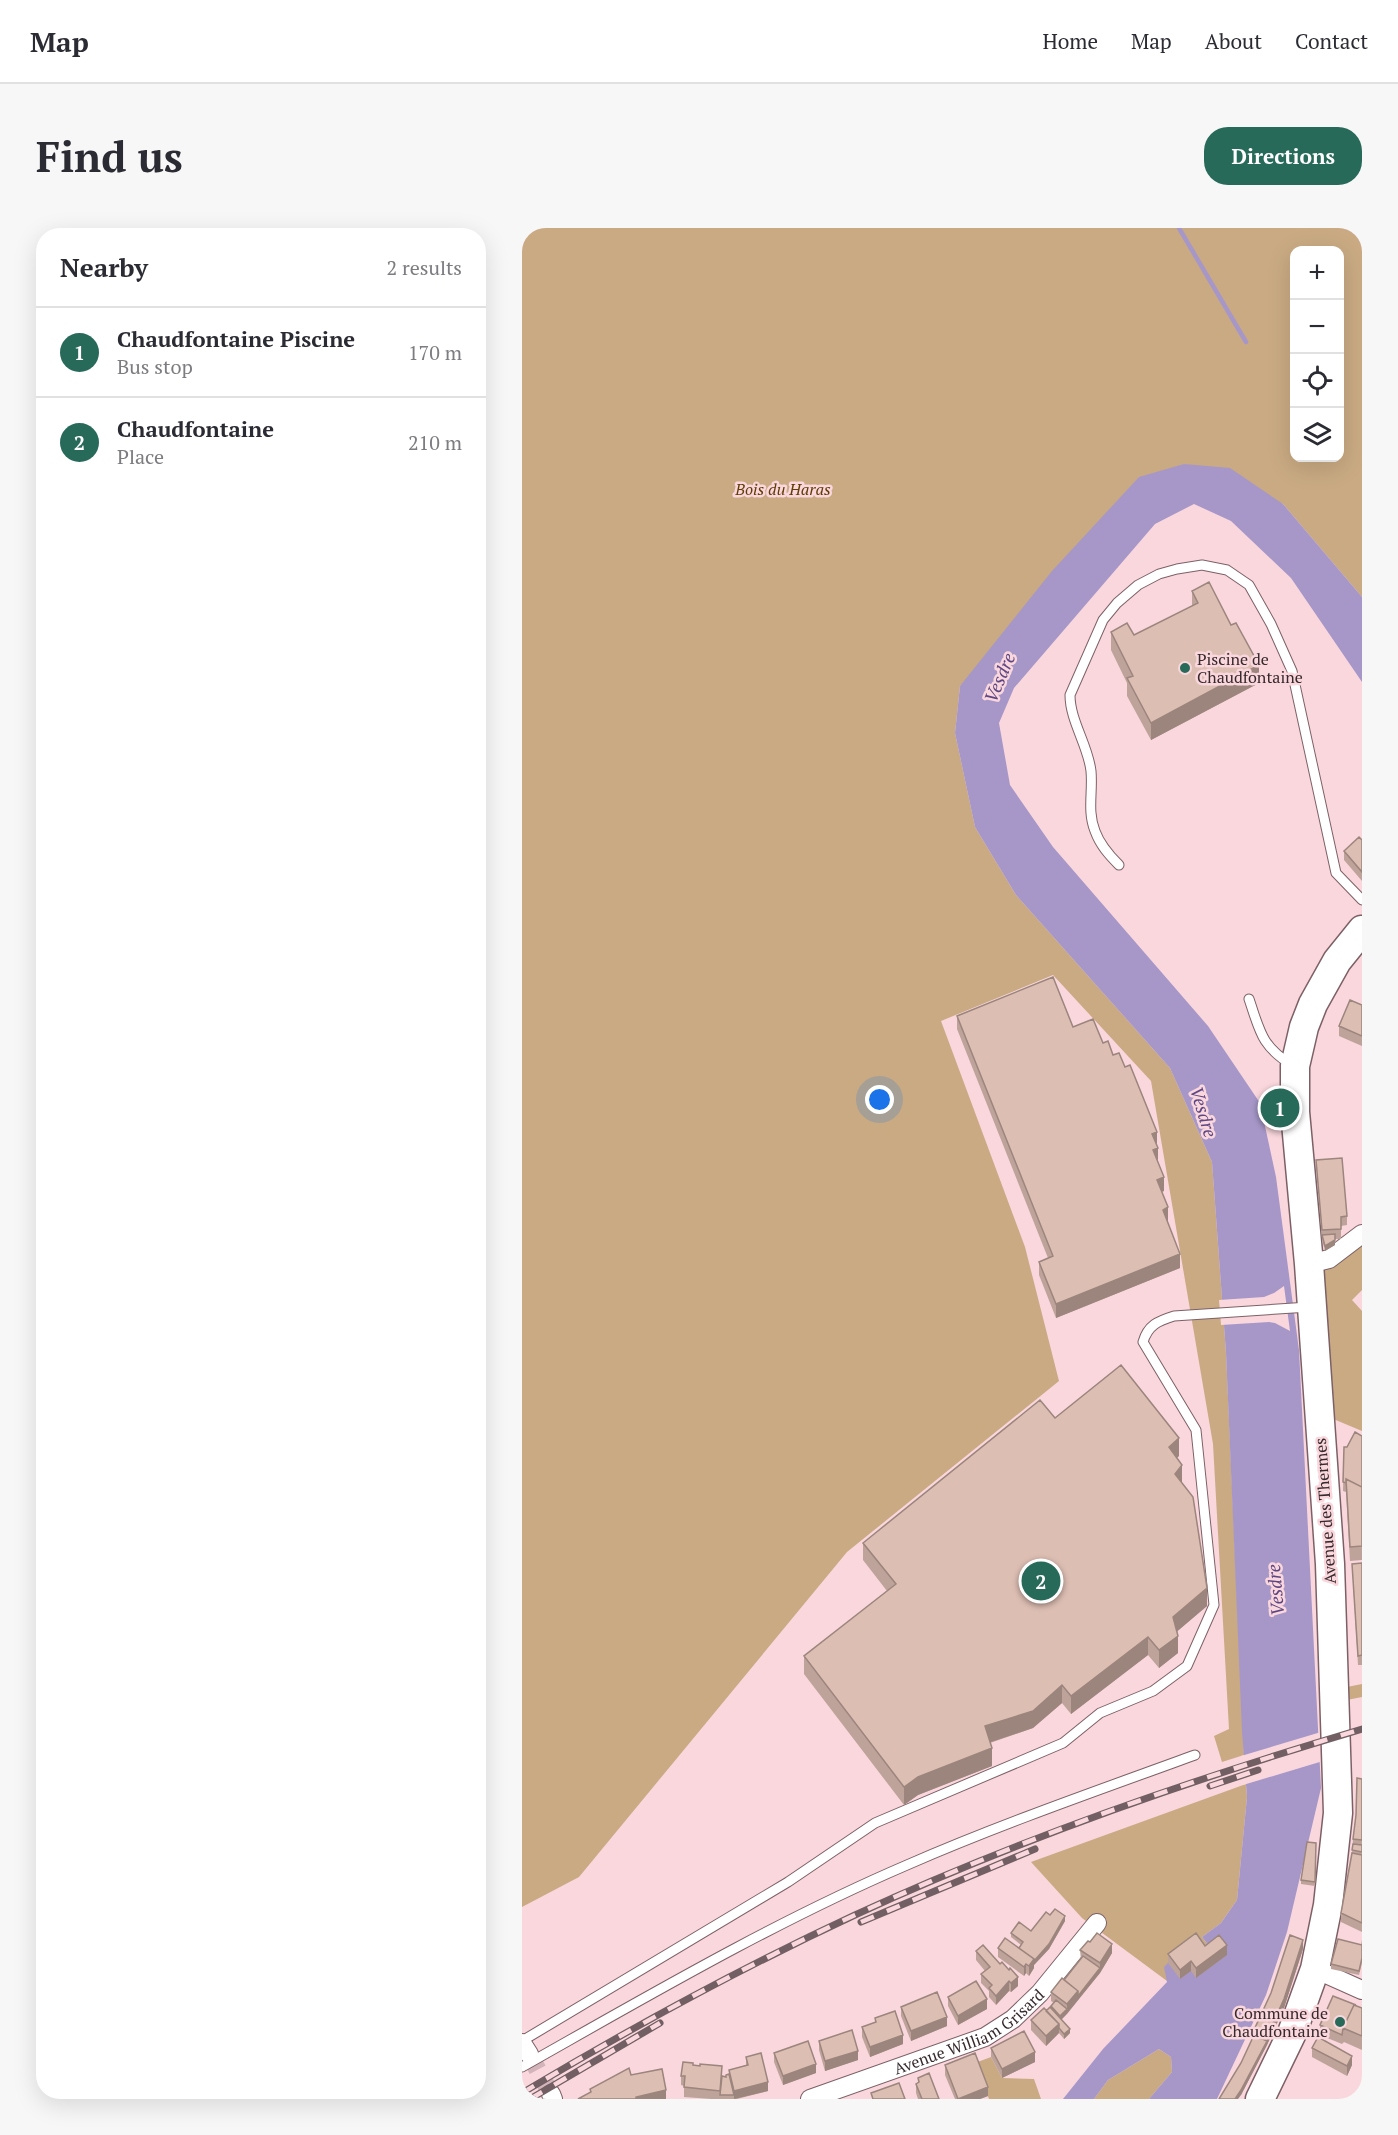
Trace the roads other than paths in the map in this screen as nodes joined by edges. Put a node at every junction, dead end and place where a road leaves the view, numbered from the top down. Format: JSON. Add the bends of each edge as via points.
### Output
{"nodes":[{"id":1,"x":1119,"y":866,"type":"dead end"},
{"id":2,"x":1362,"y":900,"type":"edge"},
{"id":3,"x":1362,"y":931,"type":"edge"},
{"id":4,"x":1249,"y":999,"type":"dead end"},
{"id":5,"x":1295,"y":1066,"type":"junction"},
{"id":6,"x":1362,"y":1234,"type":"edge"},
{"id":7,"x":1310,"y":1264,"type":"junction"},
{"id":8,"x":1299,"y":1308,"type":"junction"},
{"id":9,"x":1195,"y":1755,"type":"dead end"},
{"id":10,"x":1097,"y":1923,"type":"dead end"},
{"id":11,"x":1315,"y":1969,"type":"junction"},
{"id":12,"x":1362,"y":1990,"type":"edge"},
{"id":13,"x":524,"y":2051,"type":"edge"},
{"id":14,"x":810,"y":2099,"type":"edge"},
{"id":15,"x":1260,"y":2099,"type":"edge"}],
"edges":[{"from":1,"to":2,"type":"lane","via":[[1095,833],[1090,814],[1091,771],[1070,706],[1070,694],[1102,620],[1117,603],[1159,574],[1202,565],[1227,570],[1249,585],[1271,624],[1292,671],[1336,873]]},
{"from":3,"to":5,"type":"main road","name":"Avenue des Thermes","via":[[1337,961],[1313,1004]]},
{"from":4,"to":5,"type":"lane","via":[[1263,1039],[1273,1052]]},
{"from":5,"to":7,"type":"main road","name":"Avenue des Thermes","via":[[1294,1112]]},
{"from":6,"to":7,"type":"street","via":[[1329,1259]]},
{"from":7,"to":8,"type":"main road","name":"Avenue des Thermes"},
{"from":8,"to":11,"type":"main road","name":"Avenue des Thermes","via":[[1330,1564],[1338,1813],[1328,1905]]},
{"from":8,"to":13,"type":"lane","via":[[1174,1316],[1155,1322],[1145,1334],[1143,1342],[1196,1430],[1214,1605],[1187,1666],[1154,1691],[1100,1713],[1063,1743],[875,1823]]},
{"from":9,"to":13,"type":"lane","via":[[907,1865]]},
{"from":10,"to":14,"type":"street","name":"Avenue William Grisard","via":[[1040,1993],[1013,2019],[985,2037]]},
{"from":11,"to":12,"type":"street"},
{"from":11,"to":15,"type":"main road","name":"Avenue des Thermes","via":[[1292,2033]]}]}
